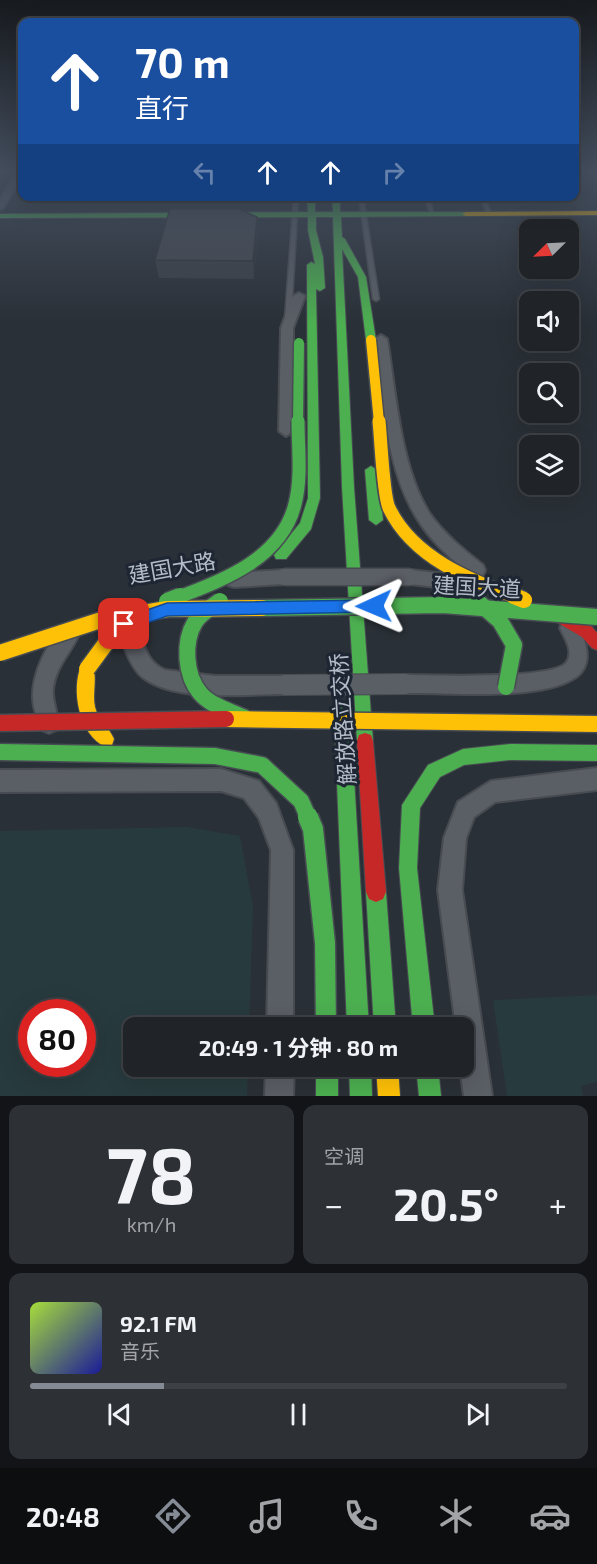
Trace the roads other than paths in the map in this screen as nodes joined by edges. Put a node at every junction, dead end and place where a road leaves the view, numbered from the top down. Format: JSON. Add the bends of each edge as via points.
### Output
{"nodes":[{"id":1,"x":295,"y":222,"type":"edge"},
{"id":2,"x":312,"y":222,"type":"edge"},
{"id":3,"x":337,"y":222,"type":"edge"},
{"id":4,"x":337,"y":222,"type":"edge"},
{"id":5,"x":364,"y":222,"type":"edge"},
{"id":6,"x":313,"y":236,"type":"junction"},
{"id":7,"x":347,"y":254,"type":"junction"},
{"id":8,"x":299,"y":296,"type":"junction"},
{"id":9,"x":372,"y":307,"type":"junction"},
{"id":10,"x":287,"y":328,"type":"junction"},
{"id":11,"x":327,"y":423,"type":"dead end"},
{"id":12,"x":386,"y":535,"type":"dead end"},
{"id":13,"x":334,"y":566,"type":"dead end"},
{"id":14,"x":414,"y":571,"type":"junction"},
{"id":15,"x":200,"y":583,"type":"junction"},
{"id":16,"x":517,"y":589,"type":"junction"},
{"id":17,"x":132,"y":597,"type":"dead end"},
{"id":18,"x":547,"y":601,"type":"junction"},
{"id":19,"x":159,"y":610,"type":"junction"},
{"id":20,"x":102,"y":613,"type":"junction"},
{"id":21,"x":594,"y":614,"type":"edge"},
{"id":22,"x":337,"y":625,"type":"dead end"},
{"id":23,"x":0,"y":635,"type":"edge"},
{"id":24,"x":597,"y":643,"type":"edge"},
{"id":25,"x":0,"y":653,"type":"edge"},
{"id":26,"x":340,"y":672,"type":"dead end"},
{"id":27,"x":248,"y":719,"type":"junction"},
{"id":28,"x":0,"y":723,"type":"edge"},
{"id":29,"x":440,"y":723,"type":"junction"},
{"id":30,"x":597,"y":724,"type":"edge"},
{"id":31,"x":594,"y":751,"type":"edge"},
{"id":32,"x":0,"y":752,"type":"edge"},
{"id":33,"x":127,"y":753,"type":"junction"},
{"id":34,"x":597,"y":779,"type":"edge"},
{"id":35,"x":0,"y":781,"type":"edge"},
{"id":36,"x":101,"y":781,"type":"junction"},
{"id":37,"x":280,"y":1017,"type":"edge"},
{"id":38,"x":326,"y":1017,"type":"edge"},
{"id":39,"x":357,"y":1017,"type":"edge"},
{"id":40,"x":384,"y":1017,"type":"edge"},
{"id":41,"x":422,"y":1017,"type":"edge"},
{"id":42,"x":280,"y":1077,"type":"edge"},
{"id":43,"x":327,"y":1077,"type":"edge"},
{"id":44,"x":360,"y":1077,"type":"edge"},
{"id":45,"x":388,"y":1077,"type":"edge"},
{"id":46,"x":428,"y":1077,"type":"edge"},
{"id":47,"x":279,"y":1096,"type":"edge"},
{"id":48,"x":327,"y":1096,"type":"edge"},
{"id":49,"x":361,"y":1096,"type":"edge"},
{"id":50,"x":390,"y":1096,"type":"edge"},
{"id":51,"x":430,"y":1096,"type":"edge"},
{"id":52,"x":477,"y":1096,"type":"edge"}],
"edges":[{"from":1,"to":10,"type":"lane"},
{"from":2,"to":6,"type":"main road"},
{"from":3,"to":7,"type":"main road"},
{"from":4,"to":40,"type":"main road","name":"解放路立交桥","via":[[348,487]]},
{"from":5,"to":9,"type":"lane"},
{"from":6,"to":8,"type":"main road","via":[[303,245]]},
{"from":6,"to":11,"type":"main road","via":[[319,257]]},
{"from":6,"to":27,"type":"main road","bridge":true,"via":[[309,276],[313,509],[301,535],[200,615],[188,639],[190,674],[198,693]]},
{"from":7,"to":9,"type":"main road","via":[[362,277]]},
{"from":7,"to":12,"type":"main road","via":[[376,520]]},
{"from":8,"to":10,"type":"street"},
{"from":8,"to":20,"type":"main road","bridge":true,"via":[[298,484],[286,528],[246,566],[212,585]]},
{"from":9,"to":16,"type":"street","via":[[400,447],[423,515],[445,543],[480,573]]},
{"from":9,"to":21,"type":"main road","bridge":true,"via":[[370,340],[388,506],[406,534],[469,580],[521,599]]},
{"from":10,"to":15,"type":"street","via":[[286,481],[281,510],[269,535],[254,550],[234,566]]},
{"from":13,"to":22,"type":"main road","name":"解放路立交桥"},
{"from":14,"to":15,"type":"street","name":"建国大路","bridge":true},
{"from":14,"to":16,"type":"street","name":"建国大路"},
{"from":14,"to":29,"type":"main road","bridge":true,"via":[[481,603],[500,621],[514,645],[506,687],[480,713]]},
{"from":15,"to":16,"type":"street","name":"建国大路","bridge":true,"via":[[157,591],[129,620],[130,640],[152,674],[177,683],[285,685],[531,682],[568,673],[579,651],[577,638],[558,618]]},
{"from":16,"to":18,"type":"street"},
{"from":17,"to":20,"type":"street","name":"建国大路"},
{"from":18,"to":19,"type":"main road","name":"建国大道","bridge":true},
{"from":18,"to":21,"type":"street"},
{"from":18,"to":24,"type":"main road"},
{"from":19,"to":20,"type":"main road","name":"建国大道","bridge":true},
{"from":19,"to":33,"type":"main road","bridge":true,"via":[[124,624],[101,646],[87,669],[86,706],[100,735]]},
{"from":20,"to":23,"type":"street","name":"建国大路"},
{"from":20,"to":25,"type":"main road","name":"建国大道","bridge":true},
{"from":20,"to":36,"type":"street","via":[[62,643],[45,680],[43,702],[54,736]]},
{"from":26,"to":39,"type":"main road","name":"解放路立交桥"},
{"from":27,"to":28,"type":"main road","bridge":true},
{"from":27,"to":29,"type":"main road","bridge":true},
{"from":29,"to":30,"type":"main road","bridge":true},
{"from":31,"to":41,"type":"main road","via":[[463,757],[434,771],[411,805],[408,868]]},
{"from":32,"to":33,"type":"main road","bridge":true},
{"from":33,"to":38,"type":"main road","bridge":true,"via":[[215,756],[262,765],[301,801],[313,830],[325,943]]},
{"from":34,"to":52,"type":"street","via":[[491,792],[466,810],[455,838],[450,890]]},
{"from":35,"to":36,"type":"street"},
{"from":36,"to":37,"type":"street","via":[[221,780],[251,789],[268,811],[282,850]]},
{"from":42,"to":47,"type":"street"},
{"from":43,"to":48,"type":"main road"},
{"from":44,"to":49,"type":"main road"},
{"from":45,"to":50,"type":"main road"},
{"from":46,"to":51,"type":"main road"}]}
